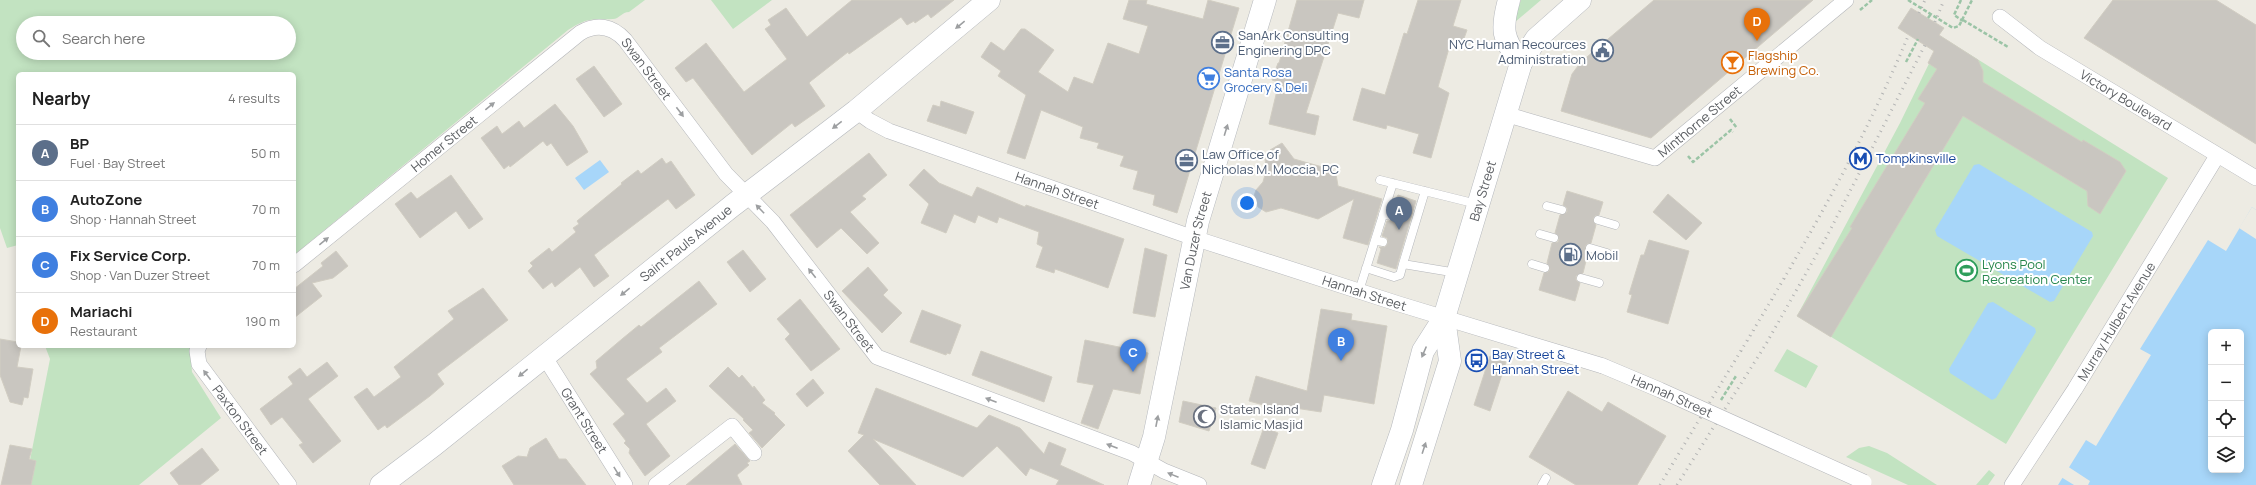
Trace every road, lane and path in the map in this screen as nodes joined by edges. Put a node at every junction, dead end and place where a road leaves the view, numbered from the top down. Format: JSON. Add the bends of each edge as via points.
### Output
{"nodes":[{"id":1,"x":989,"y":0,"type":"edge"},
{"id":2,"x":1265,"y":0,"type":"edge"},
{"id":3,"x":1509,"y":0,"type":"edge"},
{"id":4,"x":1580,"y":0,"type":"edge"},
{"id":5,"x":1846,"y":0,"type":"edge"},
{"id":6,"x":1872,"y":0,"type":"edge"},
{"id":7,"x":1908,"y":0,"type":"edge"},
{"id":8,"x":1961,"y":0,"type":"edge"},
{"id":9,"x":1972,"y":0,"type":"edge"},
{"id":10,"x":1855,"y":14,"type":"dead end"},
{"id":11,"x":1931,"y":14,"type":"junction"},
{"id":12,"x":2000,"y":17,"type":"dead end"},
{"id":13,"x":1928,"y":18,"type":"dead end"},
{"id":14,"x":1963,"y":20,"type":"junction"},
{"id":15,"x":597,"y":26,"type":"joint"},
{"id":16,"x":1970,"y":26,"type":"dead end"},
{"id":17,"x":1918,"y":39,"type":"dead end"},
{"id":18,"x":2007,"y":46,"type":"dead end"},
{"id":19,"x":1906,"y":62,"type":"dead end"},
{"id":20,"x":1521,"y":63,"type":"junction"},
{"id":21,"x":856,"y":111,"type":"junction"},
{"id":22,"x":1504,"y":114,"type":"junction"},
{"id":23,"x":1730,"y":120,"type":"dead end"},
{"id":24,"x":1737,"y":128,"type":"dead end"},
{"id":25,"x":1733,"y":132,"type":"dead end"},
{"id":26,"x":1688,"y":156,"type":"dead end"},
{"id":27,"x":2217,"y":156,"type":"junction"},
{"id":28,"x":2256,"y":178,"type":"edge"},
{"id":29,"x":1380,"y":180,"type":"dead end"},
{"id":30,"x":1393,"y":183,"type":"junction"},
{"id":31,"x":1425,"y":191,"type":"junction"},
{"id":32,"x":747,"y":195,"type":"junction"},
{"id":33,"x":1478,"y":204,"type":"junction"},
{"id":34,"x":1547,"y":206,"type":"dead end"},
{"id":35,"x":1562,"y":210,"type":"dead end"},
{"id":36,"x":1598,"y":220,"type":"dead end"},
{"id":37,"x":1615,"y":225,"type":"dead end"},
{"id":38,"x":1540,"y":234,"type":"dead end"},
{"id":39,"x":1194,"y":238,"type":"junction"},
{"id":40,"x":1554,"y":238,"type":"dead end"},
{"id":41,"x":1590,"y":248,"type":"dead end"},
{"id":42,"x":1607,"y":253,"type":"dead end"},
{"id":43,"x":296,"y":264,"type":"edge"},
{"id":44,"x":1403,"y":264,"type":"junction"},
{"id":45,"x":1532,"y":264,"type":"dead end"},
{"id":46,"x":1366,"y":268,"type":"junction"},
{"id":47,"x":1545,"y":268,"type":"dead end"},
{"id":48,"x":1458,"y":273,"type":"junction"},
{"id":49,"x":1581,"y":278,"type":"dead end"},
{"id":50,"x":1599,"y":283,"type":"dead end"},
{"id":51,"x":1359,"y":291,"type":"junction"},
{"id":52,"x":1444,"y":318,"type":"junction"},
{"id":53,"x":198,"y":349,"type":"edge"},
{"id":54,"x":544,"y":356,"type":"junction"},
{"id":55,"x":1736,"y":376,"type":"dead end"},
{"id":56,"x":1721,"y":399,"type":"dead end"},
{"id":57,"x":754,"y":453,"type":"dead end"},
{"id":58,"x":1148,"y":462,"type":"junction"},
{"id":59,"x":1867,"y":484,"type":"edge"},
{"id":60,"x":289,"y":485,"type":"edge"},
{"id":61,"x":381,"y":485,"type":"edge"},
{"id":62,"x":625,"y":485,"type":"edge"},
{"id":63,"x":656,"y":485,"type":"edge"},
{"id":64,"x":1139,"y":485,"type":"edge"},
{"id":65,"x":1199,"y":485,"type":"edge"},
{"id":66,"x":1383,"y":485,"type":"edge"},
{"id":67,"x":1411,"y":485,"type":"edge"},
{"id":68,"x":2012,"y":485,"type":"edge"}],
"edges":[{"from":1,"to":21,"type":"main road","name":"Saint Pauls Avenue","one_way":true},
{"from":39,"to":2,"type":"main road","name":"Van Duzer Street","one_way":true},
{"from":3,"to":20,"type":"main road","via":[[1503,29],[1511,50]]},
{"from":4,"to":20,"type":"main road","name":"Bay Street","via":[[1536,39]]},
{"from":5,"to":22,"type":"street","name":"Minthorne Street","via":[[1655,158]]},
{"from":6,"to":10,"type":"path"},
{"from":7,"to":11,"type":"path","bridge":true},
{"from":8,"to":16,"type":"path","via":[[1954,15]]},
{"from":9,"to":14,"type":"path","bridge":true},
{"from":11,"to":13,"type":"path","bridge":true},
{"from":11,"to":14,"type":"path","bridge":true,"via":[[1953,28],[1960,26]]},
{"from":12,"to":27,"type":"street","name":"Victory Boulevard","via":[[2040,48]]},
{"from":14,"to":18,"type":"path"},
{"from":15,"to":32,"type":"street","name":"Swan Street","one_way":true,"via":[[612,29],[625,40],[726,174]]},
{"from":43,"to":15,"type":"street","name":"Homer Street","one_way":true,"via":[[580,33]]},
{"from":17,"to":19,"type":"path"},
{"from":20,"to":22,"type":"main road","name":"Bay Street"},
{"from":21,"to":32,"type":"main road","name":"Saint Pauls Avenue","one_way":true},
{"from":21,"to":39,"type":"street","name":"Hannah Street","via":[[889,131]]},
{"from":22,"to":33,"type":"main road","name":"Bay Street"},
{"from":23,"to":24,"type":"path"},
{"from":25,"to":26,"type":"path","via":[[1731,130],[1693,162]]},
{"from":27,"to":28,"type":"street","name":"Victory Boulevard"},
{"from":27,"to":68,"type":"street","name":"Murray Hulbert Avenue","via":[[2088,370]]},
{"from":29,"to":30,"type":"lane"},
{"from":30,"to":31,"type":"lane"},
{"from":30,"to":46,"type":"lane","via":[[1379,241]]},
{"from":31,"to":33,"type":"lane"},
{"from":31,"to":44,"type":"lane"},
{"from":32,"to":54,"type":"main road","name":"Saint Pauls Avenue","one_way":true},
{"from":58,"to":32,"type":"street","name":"Swan Street","one_way":true,"via":[[1132,453],[877,357],[773,222]]},
{"from":33,"to":48,"type":"main road","name":"Bay Street"},
{"from":34,"to":35,"type":"lane"},
{"from":36,"to":37,"type":"lane"},
{"from":38,"to":40,"type":"lane"},
{"from":39,"to":51,"type":"street","name":"Hannah Street"},
{"from":58,"to":39,"type":"main road","name":"Van Duzer Street","one_way":true},
{"from":41,"to":42,"type":"lane"},
{"from":44,"to":46,"type":"lane","via":[[1400,275],[1394,277]]},
{"from":44,"to":48,"type":"lane"},
{"from":45,"to":47,"type":"lane"},
{"from":46,"to":51,"type":"lane"},
{"from":48,"to":52,"type":"main road","name":"Bay Street"},
{"from":49,"to":50,"type":"lane"},
{"from":51,"to":52,"type":"street","name":"Hannah Street"},
{"from":52,"to":59,"type":"street","name":"Hannah Street","bridge":true,"via":[[1602,366],[1653,386]]},
{"from":52,"to":66,"type":"main road","name":"Bay Street","one_way":true,"via":[[1423,351],[1402,430]]},
{"from":67,"to":52,"type":"main road","name":"Bay Street","one_way":true,"via":[[1450,360]]},
{"from":60,"to":53,"type":"street","name":"Paxton Street","one_way":true,"via":[[203,370],[199,364]]},
{"from":54,"to":61,"type":"main road","name":"Saint Pauls Avenue","one_way":true},
{"from":54,"to":62,"type":"street","name":"Grant Street","one_way":true},
{"from":55,"to":56,"type":"path"},
{"from":57,"to":63,"type":"street","via":[[732,426]]},
{"from":58,"to":64,"type":"main road","name":"Van Duzer Street"},
{"from":65,"to":58,"type":"street","name":"Swan Street","one_way":true}]}
